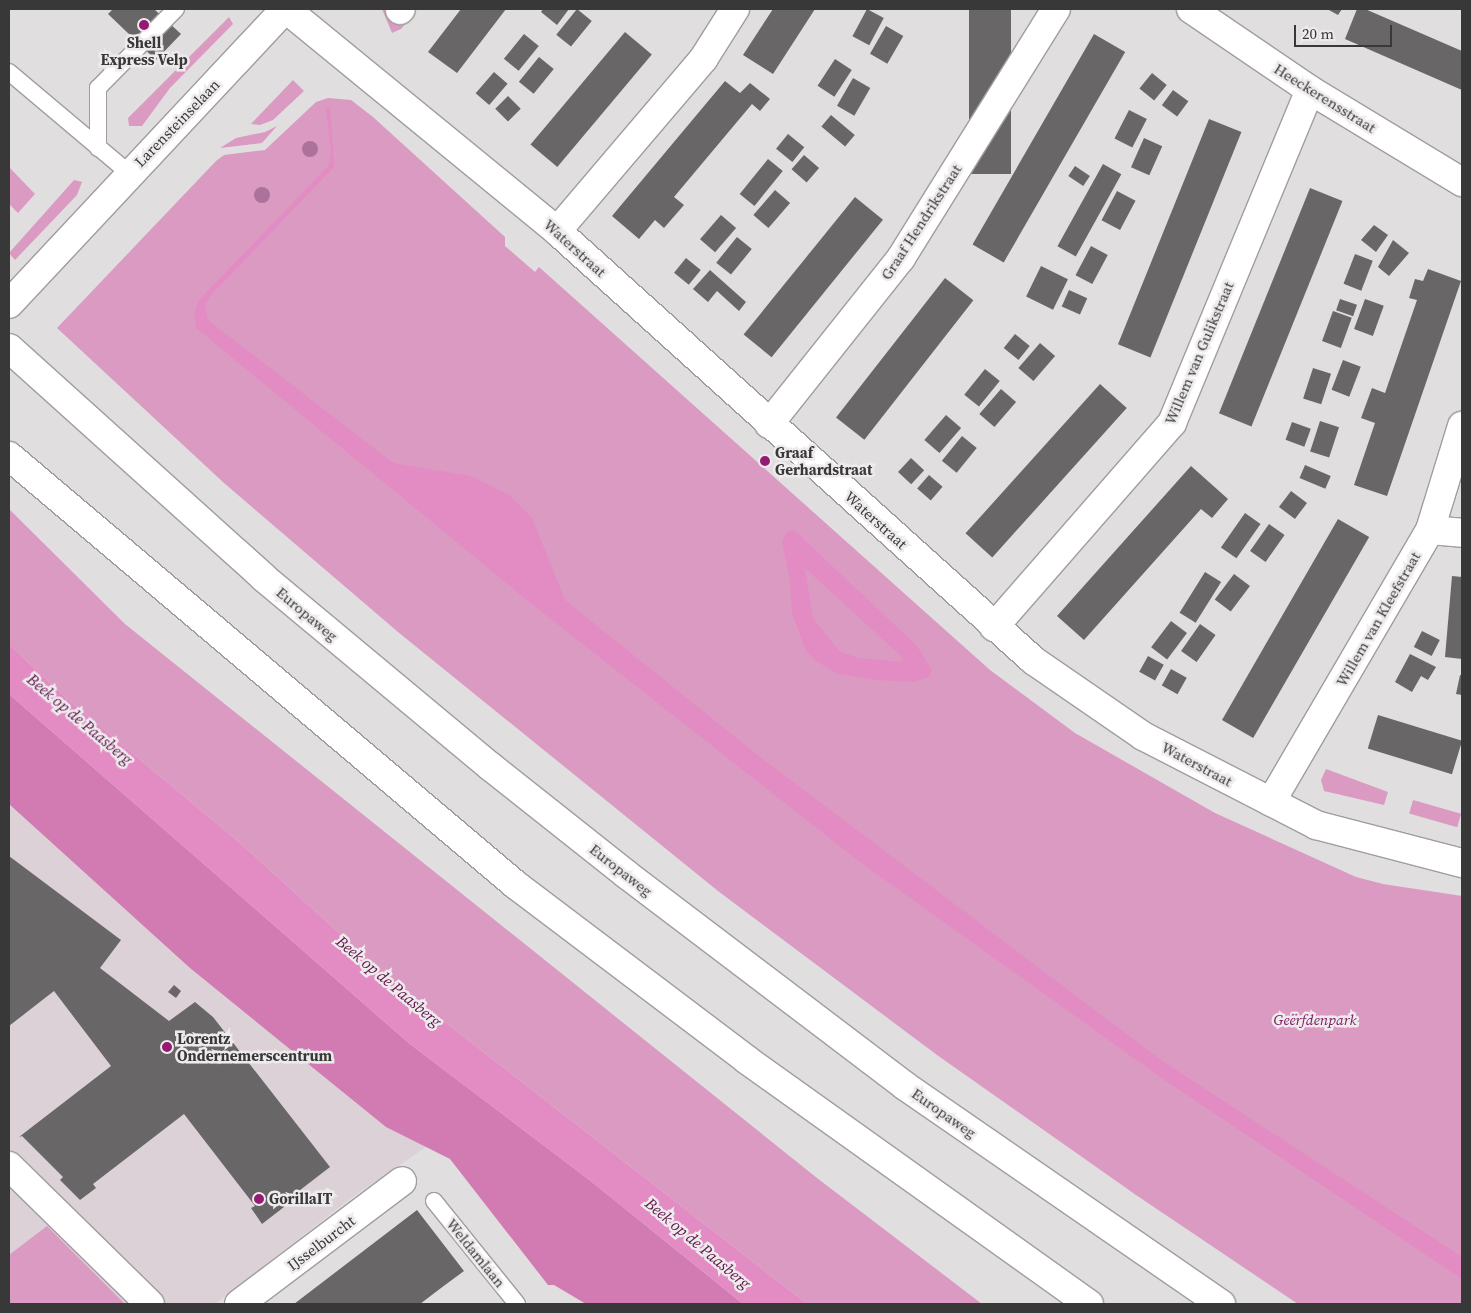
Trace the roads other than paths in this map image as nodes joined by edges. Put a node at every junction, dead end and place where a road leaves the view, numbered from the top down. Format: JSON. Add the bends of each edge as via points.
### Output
{"nodes":[{"id":1,"x":176,"y":9,"type":"edge"},
{"id":2,"x":286,"y":9,"type":"edge"},
{"id":3,"x":735,"y":9,"type":"edge"},
{"id":4,"x":1056,"y":9,"type":"edge"},
{"id":5,"x":1191,"y":9,"type":"edge"},
{"id":6,"x":9,"y":72,"type":"edge"},
{"id":7,"x":1310,"y":90,"type":"junction"},
{"id":8,"x":98,"y":148,"type":"junction"},
{"id":9,"x":129,"y":173,"type":"junction"},
{"id":10,"x":1462,"y":182,"type":"edge"},
{"id":11,"x":557,"y":230,"type":"junction"},
{"id":12,"x":9,"y":304,"type":"edge"},
{"id":13,"x":9,"y":348,"type":"edge"},
{"id":14,"x":769,"y":424,"type":"junction"},
{"id":15,"x":1462,"y":426,"type":"edge"},
{"id":16,"x":9,"y":456,"type":"edge"},
{"id":17,"x":1430,"y":530,"type":"junction"},
{"id":18,"x":1462,"y":533,"type":"edge"},
{"id":19,"x":994,"y":627,"type":"junction"},
{"id":20,"x":1271,"y":802,"type":"junction"},
{"id":21,"x":1462,"y":863,"type":"edge"},
{"id":22,"x":9,"y":1166,"type":"edge"},
{"id":23,"x":402,"y":1181,"type":"dead end"},
{"id":24,"x":434,"y":1201,"type":"dead end"},
{"id":25,"x":150,"y":1304,"type":"edge"},
{"id":26,"x":239,"y":1304,"type":"edge"},
{"id":27,"x":517,"y":1304,"type":"edge"},
{"id":28,"x":1089,"y":1304,"type":"edge"},
{"id":29,"x":1221,"y":1304,"type":"edge"}],
"edges":[{"from":1,"to":8,"type":"lane","via":[[98,88]]},
{"from":2,"to":9,"type":"main road","name":"Larensteinselaan"},
{"from":2,"to":11,"type":"main road","name":"Waterstraat"},
{"from":3,"to":11,"type":"main road","via":[[704,58]]},
{"from":4,"to":14,"type":"main road","name":"Graaf Hendrikstraat","via":[[901,258]]},
{"from":5,"to":7,"type":"main road","name":"Heeckerensstraat"},
{"from":6,"to":8,"type":"lane"},
{"from":7,"to":10,"type":"main road","name":"Heeckerensstraat"},
{"from":7,"to":19,"type":"main road","name":"Willem van Gulikstraat","via":[[1172,423]]},
{"from":8,"to":9,"type":"lane"},
{"from":9,"to":12,"type":"main road","name":"Larensteinselaan"},
{"from":11,"to":14,"type":"main road","name":"Waterstraat"},
{"from":13,"to":29,"type":"main road","name":"Europaweg","via":[[271,584],[618,868],[905,1086]]},
{"from":14,"to":19,"type":"main road","name":"Waterstraat"},
{"from":15,"to":17,"type":"main road","name":"Willem van Kleefstraat"},
{"from":16,"to":28,"type":"main road","via":[[516,885],[747,1060]]},
{"from":17,"to":18,"type":"main road"},
{"from":17,"to":20,"type":"main road","name":"Willem van Kleefstraat"},
{"from":19,"to":20,"type":"main road","name":"Waterstraat","via":[[1034,661],[1143,736]]},
{"from":20,"to":21,"type":"main road","name":"Waterstraat","via":[[1316,825]]},
{"from":22,"to":25,"type":"main road"},
{"from":23,"to":26,"type":"main road","name":"IJsselburcht"},
{"from":24,"to":27,"type":"lane","name":"Weldamlaan"}]}
